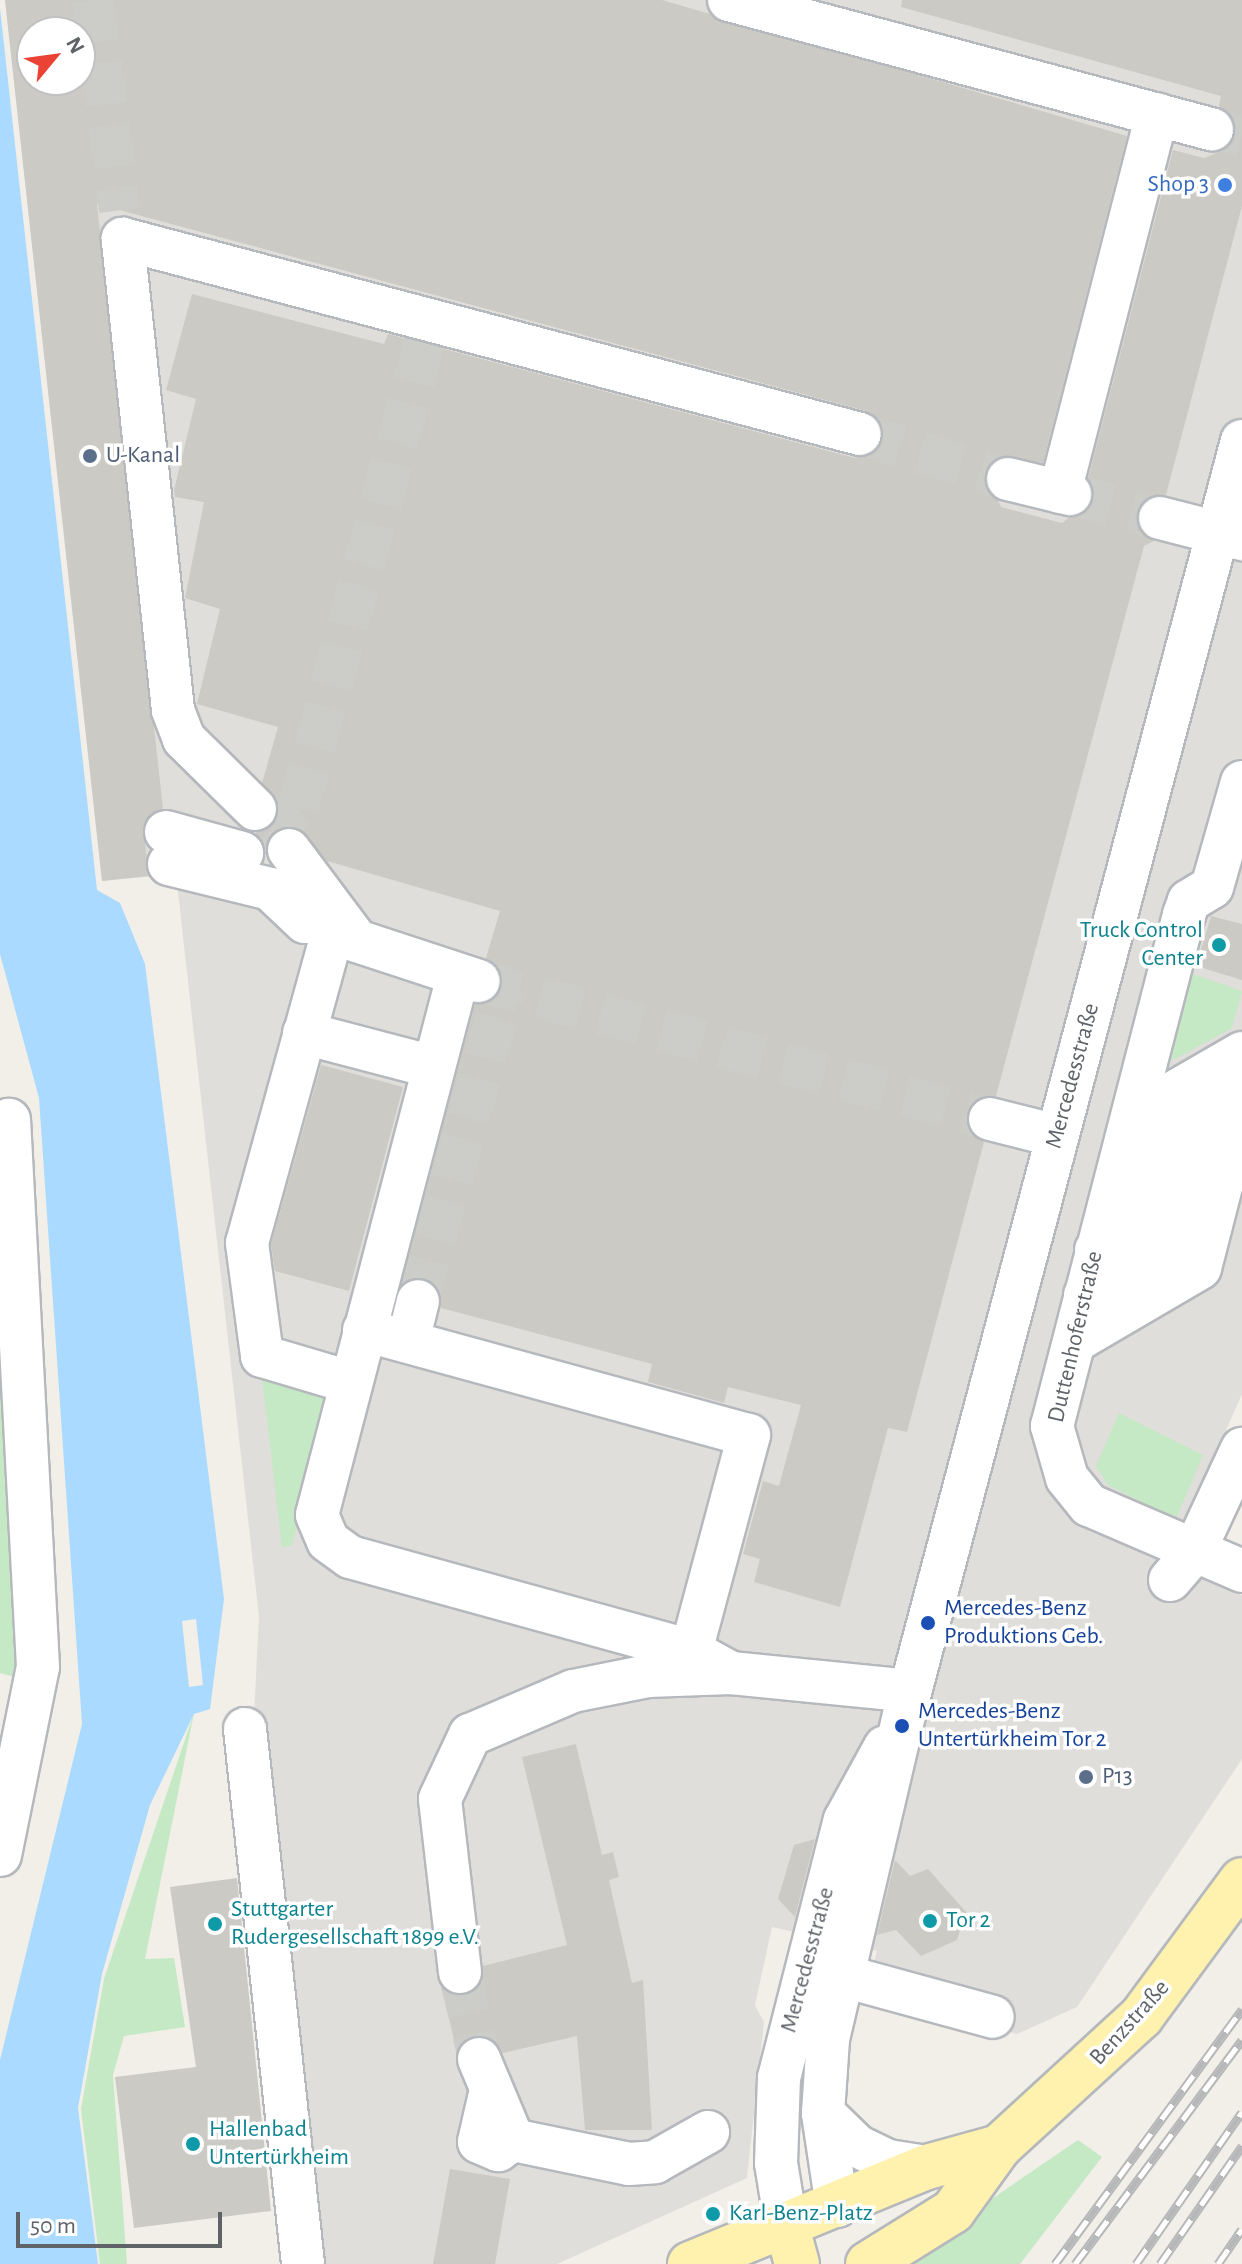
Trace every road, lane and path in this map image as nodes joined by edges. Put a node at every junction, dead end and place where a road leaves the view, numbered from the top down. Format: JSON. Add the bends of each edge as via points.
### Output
{"nodes":[{"id":1,"x":729,"y":0,"type":"edge"},
{"id":2,"x":1157,"y":114,"type":"junction"},
{"id":3,"x":1212,"y":129,"type":"tunnel mouth"},
{"id":4,"x":860,"y":434,"type":"tunnel mouth"},
{"id":5,"x":1242,"y":441,"type":"edge"},
{"id":6,"x":1008,"y":479,"type":"tunnel mouth"},
{"id":7,"x":1160,"y":518,"type":"tunnel mouth"},
{"id":8,"x":1230,"y":536,"type":"edge"},
{"id":9,"x":1242,"y":782,"type":"edge"},
{"id":10,"x":255,"y":809,"type":"dead end"},
{"id":11,"x":310,"y":881,"type":"junction"},
{"id":12,"x":1227,"y":891,"type":"edge"},
{"id":13,"x":1242,"y":1032,"type":"edge"},
{"id":14,"x":304,"y":1033,"type":"junction"},
{"id":15,"x":1242,"y":1053,"type":"edge"},
{"id":16,"x":434,"y":1067,"type":"junction"},
{"id":17,"x":990,"y":1119,"type":"tunnel mouth"},
{"id":18,"x":9,"y":1120,"type":"dead end"},
{"id":19,"x":1057,"y":1136,"type":"junction"},
{"id":20,"x":1228,"y":1153,"type":"edge"},
{"id":21,"x":1106,"y":1217,"type":"junction"},
{"id":22,"x":418,"y":1301,"type":"tunnel mouth"},
{"id":23,"x":364,"y":1330,"type":"junction"},
{"id":24,"x":408,"y":1341,"type":"junction"},
{"id":25,"x":349,"y":1382,"type":"junction"},
{"id":26,"x":1242,"y":1449,"type":"edge"},
{"id":27,"x":1184,"y":1571,"type":"junction"},
{"id":28,"x":1242,"y":1571,"type":"edge"},
{"id":29,"x":691,"y":1651,"type":"junction"},
{"id":30,"x":731,"y":1673,"type":"junction"},
{"id":31,"x":908,"y":1701,"type":"junction"},
{"id":32,"x":245,"y":1729,"type":"dead end"},
{"id":33,"x":0,"y":1855,"type":"edge"},
{"id":34,"x":1242,"y":1880,"type":"edge"},
{"id":35,"x":824,"y":1970,"type":"junction"},
{"id":36,"x":460,"y":1972,"type":"tunnel mouth"},
{"id":37,"x":993,"y":2017,"type":"dead end"},
{"id":38,"x":484,"y":2076,"type":"tunnel mouth"},
{"id":39,"x":823,"y":2113,"type":"junction"},
{"id":40,"x":708,"y":2132,"type":"dead end"},
{"id":41,"x":999,"y":2147,"type":"junction"},
{"id":42,"x":927,"y":2167,"type":"junction"},
{"id":43,"x":837,"y":2206,"type":"junction"},
{"id":44,"x":791,"y":2244,"type":"edge"},
{"id":45,"x":303,"y":2264,"type":"edge"},
{"id":46,"x":690,"y":2264,"type":"edge"},
{"id":47,"x":848,"y":2264,"type":"edge"},
{"id":48,"x":868,"y":2264,"type":"edge"}],
"edges":[{"from":1,"to":2,"type":"street"},
{"from":2,"to":3,"type":"street"},
{"from":2,"to":6,"type":"street","via":[[1065,493]]},
{"from":4,"to":10,"type":"street","via":[[428,330],[122,225],[173,710],[184,739]]},
{"from":5,"to":8,"type":"street","name":"Mercedesstraße"},
{"from":7,"to":8,"type":"street"},
{"from":8,"to":19,"type":"street","name":"Mercedesstraße"},
{"from":9,"to":12,"type":"street"},
{"from":11,"to":11,"type":"street","via":[[305,922],[277,891],[168,848]]},
{"from":11,"to":14,"type":"street"},
{"from":11,"to":16,"type":"street","via":[[368,949],[469,978]]},
{"from":12,"to":21,"type":"street","name":"Duttenhoferstraße","via":[[1189,901]]},
{"from":13,"to":21,"type":"street"},
{"from":14,"to":16,"type":"street"},
{"from":14,"to":25,"type":"street","via":[[247,1243],[262,1356]]},
{"from":15,"to":21,"type":"street"},
{"from":16,"to":23,"type":"street"},
{"from":17,"to":19,"type":"street"},
{"from":18,"to":33,"type":"street","via":[[38,1667]]},
{"from":19,"to":31,"type":"street","name":"Mercedesstraße"},
{"from":20,"to":21,"type":"street"},
{"from":20,"to":21,"type":"street"},
{"from":20,"to":21,"type":"street"},
{"from":20,"to":21,"type":"street","via":[[1200,1268]]},
{"from":21,"to":27,"type":"street","name":"Duttenhoferstraße","via":[[1052,1426],[1067,1478],[1089,1505]]},
{"from":22,"to":24,"type":"street"},
{"from":23,"to":24,"type":"street"},
{"from":23,"to":25,"type":"street"},
{"from":24,"to":29,"type":"street","via":[[749,1435]]},
{"from":25,"to":29,"type":"street","via":[[317,1515],[328,1541],[350,1557]]},
{"from":26,"to":27,"type":"street"},
{"from":27,"to":28,"type":"street","name":"Duttenhoferstraße"},
{"from":29,"to":30,"type":"street"},
{"from":30,"to":31,"type":"street"},
{"from":30,"to":36,"type":"street","via":[[648,1676],[573,1691],[470,1735],[440,1799]]},
{"from":31,"to":35,"type":"street","name":"Mercedesstraße","via":[[845,1820]]},
{"from":32,"to":45,"type":"street"},
{"from":34,"to":41,"type":"main road","name":"Benzstraße","via":[[1141,2017]]},
{"from":35,"to":37,"type":"street"},
{"from":35,"to":39,"type":"street","name":"Mercedesstraße"},
{"from":35,"to":44,"type":"street","name":"Mercedesstraße","via":[[778,2091],[776,2163]]},
{"from":38,"to":40,"type":"street","via":[[513,2140],[629,2164],[655,2162]]},
{"from":39,"to":42,"type":"street","via":[[857,2146],[888,2161]]},
{"from":39,"to":43,"type":"street","name":"Mercedesstraße"},
{"from":41,"to":42,"type":"main road","name":"Benzstraße"},
{"from":41,"to":48,"type":"main road","name":"Benzstraße","via":[[953,2211]]},
{"from":42,"to":43,"type":"main road","name":"Benzstraße"},
{"from":43,"to":44,"type":"main road","name":"Benzstraße"},
{"from":43,"to":47,"type":"main road"},
{"from":44,"to":46,"type":"main road"}]}
